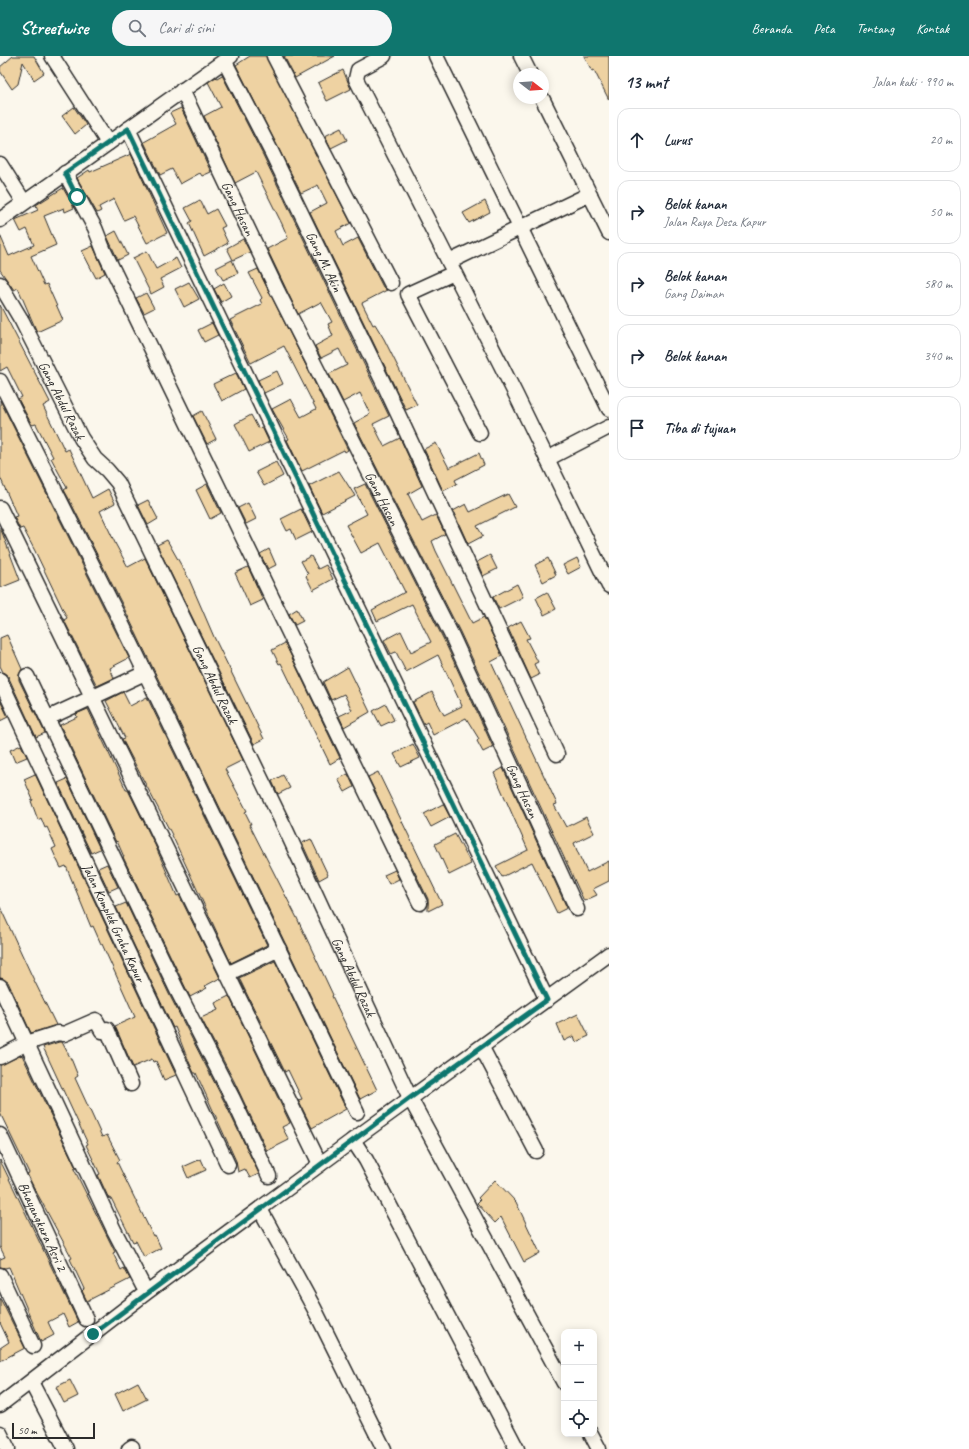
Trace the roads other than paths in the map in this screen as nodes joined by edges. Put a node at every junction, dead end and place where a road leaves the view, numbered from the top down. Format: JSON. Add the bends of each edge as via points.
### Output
{"nodes":[{"id":1,"x":52,"y":56,"type":"edge"},
{"id":2,"x":274,"y":56,"type":"edge"},
{"id":3,"x":384,"y":56,"type":"edge"},
{"id":4,"x":436,"y":56,"type":"edge"},
{"id":5,"x":521,"y":56,"type":"edge"},
{"id":6,"x":228,"y":59,"type":"edge"},
{"id":7,"x":527,"y":68,"type":"edge"},
{"id":8,"x":182,"y":90,"type":"junction"},
{"id":9,"x":545,"y":104,"type":"edge"},
{"id":10,"x":128,"y":129,"type":"junction"},
{"id":11,"x":108,"y":143,"type":"junction"},
{"id":12,"x":0,"y":164,"type":"edge"},
{"id":13,"x":65,"y":173,"type":"junction"},
{"id":14,"x":590,"y":194,"type":"junction"},
{"id":15,"x":24,"y":202,"type":"junction"},
{"id":16,"x":0,"y":220,"type":"edge"},
{"id":17,"x":521,"y":226,"type":"junction"},
{"id":18,"x":609,"y":233,"type":"edge"},
{"id":19,"x":452,"y":267,"type":"junction"},
{"id":20,"x":0,"y":284,"type":"edge"},
{"id":21,"x":391,"y":284,"type":"dead end"},
{"id":22,"x":0,"y":381,"type":"edge"},
{"id":23,"x":609,"y":409,"type":"edge"},
{"id":24,"x":609,"y":427,"type":"edge"},
{"id":25,"x":480,"y":433,"type":"dead end"},
{"id":26,"x":547,"y":459,"type":"junction"},
{"id":27,"x":0,"y":508,"type":"edge"},
{"id":28,"x":609,"y":586,"type":"edge"},
{"id":29,"x":145,"y":673,"type":"junction"},
{"id":30,"x":27,"y":676,"type":"dead end"},
{"id":31,"x":0,"y":680,"type":"edge"},
{"id":32,"x":92,"y":698,"type":"junction"},
{"id":33,"x":48,"y":718,"type":"junction"},
{"id":34,"x":557,"y":754,"type":"dead end"},
{"id":35,"x":420,"y":903,"type":"dead end"},
{"id":36,"x":577,"y":909,"type":"dead end"},
{"id":37,"x":279,"y":950,"type":"junction"},
{"id":38,"x":609,"y":954,"type":"edge"},
{"id":39,"x":228,"y":974,"type":"junction"},
{"id":40,"x":0,"y":986,"type":"edge"},
{"id":41,"x":547,"y":1000,"type":"junction"},
{"id":42,"x":27,"y":1044,"type":"junction"},
{"id":43,"x":482,"y":1048,"type":"junction"},
{"id":44,"x":0,"y":1057,"type":"edge"},
{"id":45,"x":132,"y":1084,"type":"dead end"},
{"id":46,"x":410,"y":1098,"type":"junction"},
{"id":47,"x":357,"y":1112,"type":"dead end"},
{"id":48,"x":0,"y":1135,"type":"edge"},
{"id":49,"x":353,"y":1140,"type":"junction"},
{"id":50,"x":536,"y":1151,"type":"dead end"},
{"id":51,"x":320,"y":1164,"type":"junction"},
{"id":52,"x":228,"y":1165,"type":"dead end"},
{"id":53,"x":269,"y":1176,"type":"dead end"},
{"id":54,"x":260,"y":1208,"type":"junction"},
{"id":55,"x":0,"y":1275,"type":"edge"},
{"id":56,"x":143,"y":1286,"type":"dead end"},
{"id":57,"x":86,"y":1319,"type":"dead end"},
{"id":58,"x":33,"y":1346,"type":"dead end"},
{"id":59,"x":561,"y":1377,"type":"edge"},
{"id":60,"x":31,"y":1382,"type":"junction"},
{"id":61,"x":0,"y":1405,"type":"edge"},
{"id":62,"x":0,"y":1433,"type":"edge"},
{"id":63,"x":593,"y":1437,"type":"edge"},
{"id":64,"x":8,"y":1449,"type":"edge"},
{"id":65,"x":66,"y":1449,"type":"edge"},
{"id":66,"x":384,"y":1449,"type":"edge"},
{"id":67,"x":517,"y":1449,"type":"edge"},
{"id":68,"x":600,"y":1449,"type":"edge"}],
"edges":[{"from":1,"to":11,"type":"street"},
{"from":2,"to":21,"type":"street"},
{"from":3,"to":19,"type":"street","via":[[358,70],[356,79]]},
{"from":4,"to":17,"type":"street"},
{"from":5,"to":7,"type":"street"},
{"from":6,"to":8,"type":"street"},
{"from":6,"to":34,"type":"street","name":"Gang M. Akin"},
{"from":8,"to":10,"type":"street"},
{"from":8,"to":36,"type":"street","name":"Gang Hasan","via":[[278,292],[452,636]]},
{"from":9,"to":14,"type":"street"},
{"from":10,"to":11,"type":"street"},
{"from":10,"to":41,"type":"street"},
{"from":11,"to":13,"type":"street"},
{"from":12,"to":15,"type":"street"},
{"from":13,"to":15,"type":"street"},
{"from":13,"to":35,"type":"street","via":[[95,228],[211,474]]},
{"from":14,"to":17,"type":"street"},
{"from":14,"to":18,"type":"street"},
{"from":15,"to":16,"type":"street"},
{"from":17,"to":19,"type":"street"},
{"from":17,"to":23,"type":"street"},
{"from":19,"to":25,"type":"street","via":[[408,294]]},
{"from":19,"to":26,"type":"street"},
{"from":20,"to":46,"type":"street","name":"Gang Abdul Razak","via":[[22,321],[81,438],[95,459],[118,483],[286,830]]},
{"from":22,"to":29,"type":"street"},
{"from":24,"to":26,"type":"street"},
{"from":26,"to":28,"type":"street"},
{"from":27,"to":32,"type":"street"},
{"from":29,"to":32,"type":"street"},
{"from":29,"to":37,"type":"street"},
{"from":30,"to":33,"type":"street"},
{"from":31,"to":52,"type":"street","name":"Jalan Komplek Graha Kapur"},
{"from":32,"to":33,"type":"street"},
{"from":32,"to":39,"type":"street"},
{"from":33,"to":53,"type":"street","via":[[170,976]]},
{"from":37,"to":39,"type":"street"},
{"from":37,"to":47,"type":"street"},
{"from":38,"to":41,"type":"street"},
{"from":39,"to":51,"type":"street"},
{"from":40,"to":42,"type":"street"},
{"from":41,"to":43,"type":"street"},
{"from":42,"to":44,"type":"street"},
{"from":42,"to":45,"type":"street","via":[[58,1033],[64,1034],[96,1020],[102,1031],[106,1029]]},
{"from":42,"to":56,"type":"street"},
{"from":43,"to":46,"type":"street"},
{"from":43,"to":50,"type":"street"},
{"from":46,"to":49,"type":"street"},
{"from":46,"to":59,"type":"street","name":"Gang Abdul Razak"},
{"from":48,"to":57,"type":"street","name":"Bhayangkara Asri 2"},
{"from":49,"to":51,"type":"street"},
{"from":49,"to":67,"type":"street","via":[[366,1160]]},
{"from":51,"to":54,"type":"street"},
{"from":54,"to":60,"type":"street"},
{"from":54,"to":66,"type":"street","via":[[314,1308]]},
{"from":55,"to":58,"type":"street"},
{"from":60,"to":61,"type":"street"},
{"from":60,"to":65,"type":"street"},
{"from":62,"to":64,"type":"street"},
{"from":63,"to":68,"type":"street"}]}
